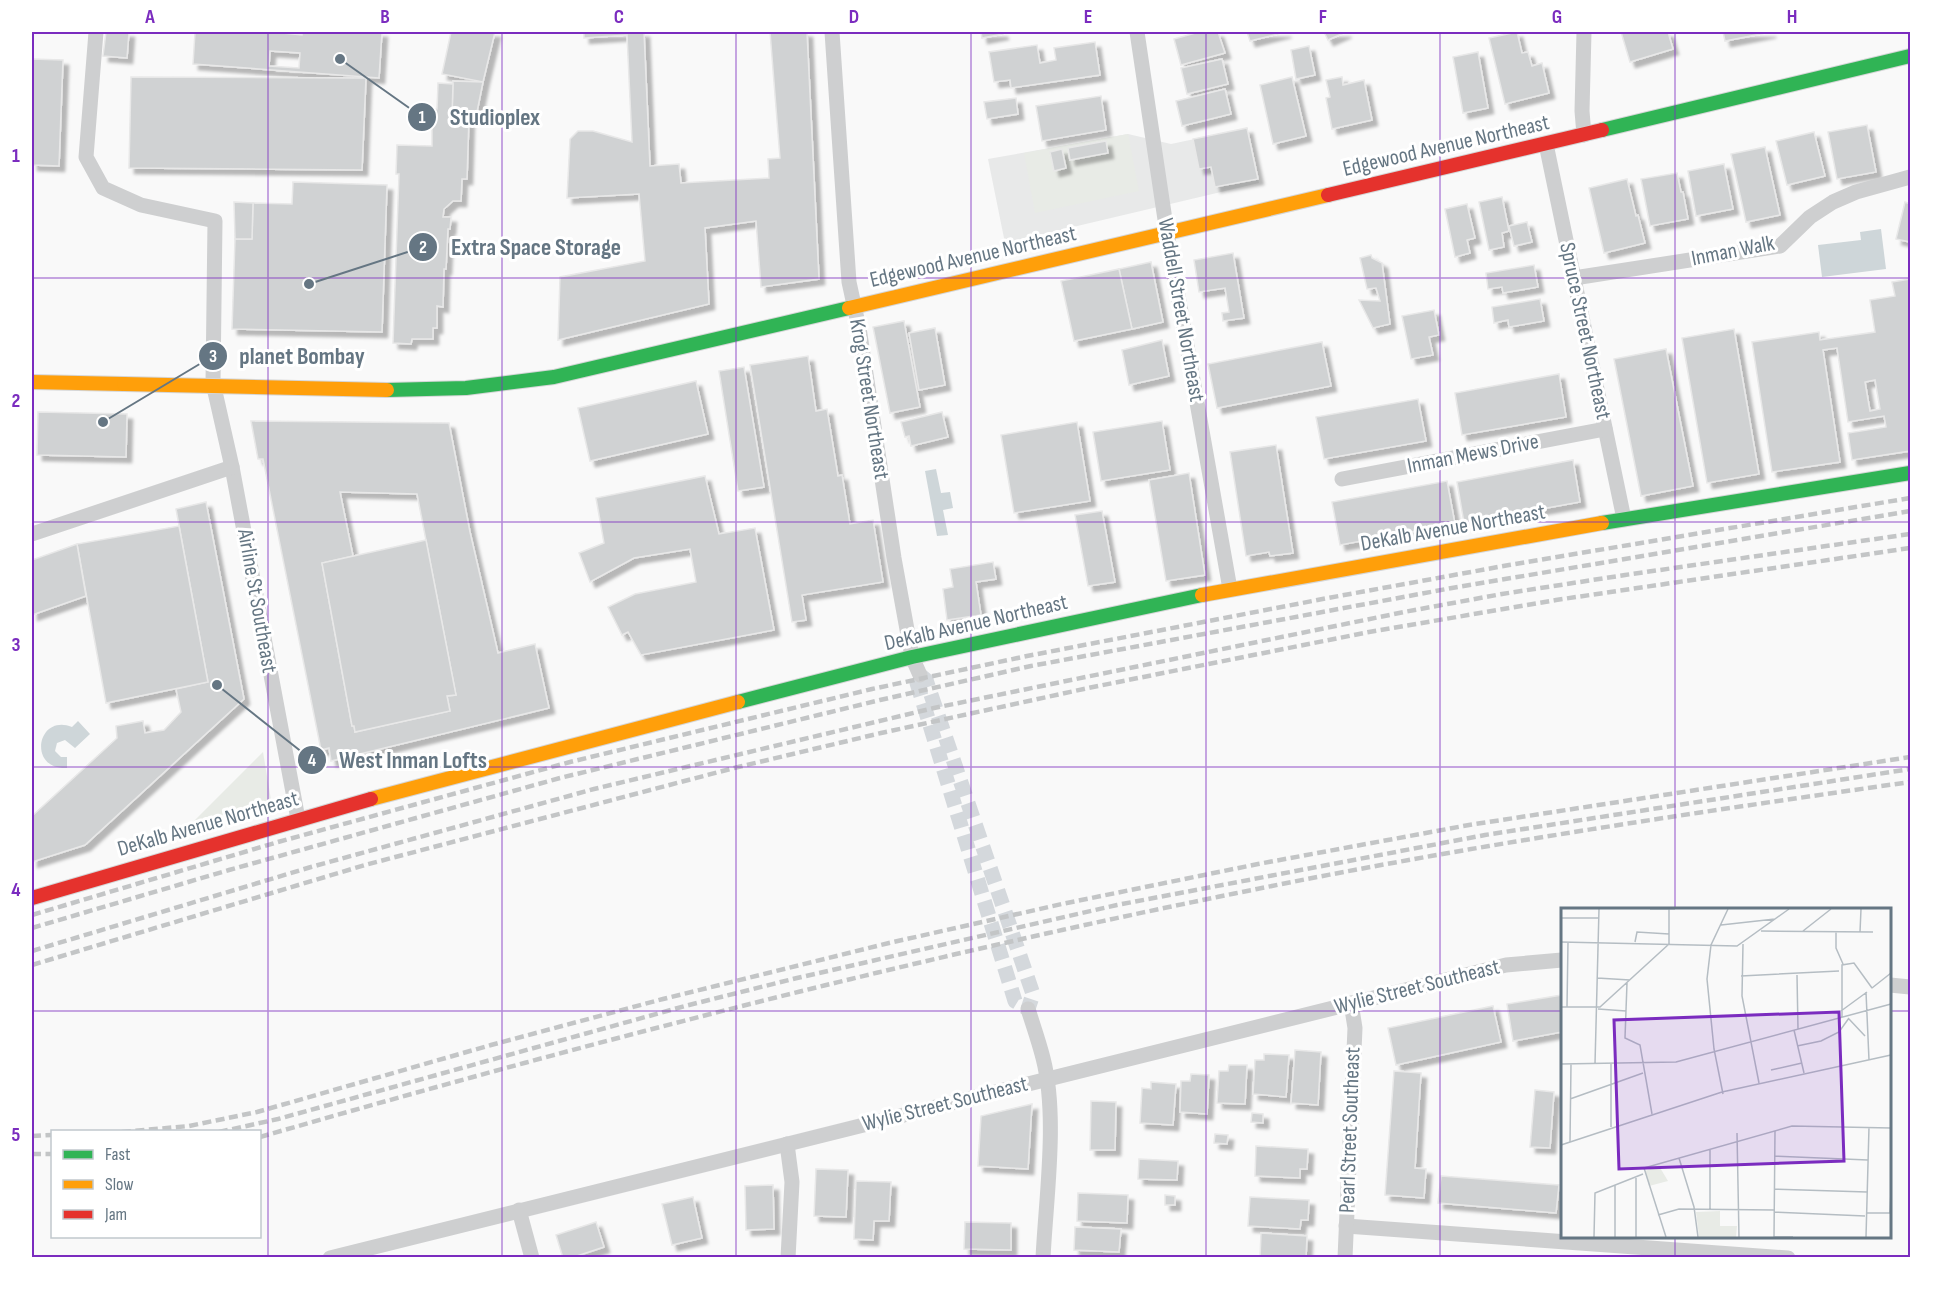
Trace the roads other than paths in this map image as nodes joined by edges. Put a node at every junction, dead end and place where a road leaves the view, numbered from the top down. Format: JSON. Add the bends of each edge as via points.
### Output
{"nodes":[{"id":1,"x":96,"y":32,"type":"edge"},
{"id":2,"x":832,"y":32,"type":"edge"},
{"id":3,"x":1137,"y":32,"type":"edge"},
{"id":4,"x":1584,"y":32,"type":"edge"},
{"id":5,"x":1911,"y":56,"type":"edge"},
{"id":6,"x":1584,"y":135,"type":"junction"},
{"id":7,"x":1546,"y":144,"type":"junction"},
{"id":8,"x":1911,"y":177,"type":"edge"},
{"id":9,"x":1167,"y":234,"type":"junction"},
{"id":10,"x":1574,"y":278,"type":"junction"},
{"id":11,"x":854,"y":306,"type":"junction"},
{"id":12,"x":32,"y":382,"type":"edge"},
{"id":13,"x":1605,"y":429,"type":"junction"},
{"id":14,"x":232,"y":467,"type":"junction"},
{"id":15,"x":1911,"y":473,"type":"edge"},
{"id":16,"x":1342,"y":479,"type":"dead end"},
{"id":17,"x":1624,"y":519,"type":"junction"},
{"id":18,"x":32,"y":534,"type":"edge"},
{"id":19,"x":1230,"y":589,"type":"junction"},
{"id":20,"x":912,"y":657,"type":"junction"},
{"id":21,"x":920,"y":675,"type":"tunnel mouth"},
{"id":22,"x":298,"y":819,"type":"junction"},
{"id":23,"x":32,"y":898,"type":"edge"},
{"id":24,"x":1561,"y":960,"type":"edge"},
{"id":25,"x":1891,"y":985,"type":"edge"},
{"id":26,"x":1911,"y":987,"type":"edge"},
{"id":27,"x":1351,"y":1003,"type":"junction"},
{"id":28,"x":1028,"y":1009,"type":"dead end"},
{"id":29,"x":1047,"y":1079,"type":"junction"},
{"id":30,"x":787,"y":1144,"type":"junction"},
{"id":31,"x":519,"y":1210,"type":"junction"},
{"id":32,"x":1346,"y":1226,"type":"junction"},
{"id":33,"x":330,"y":1257,"type":"edge"},
{"id":34,"x":532,"y":1257,"type":"edge"},
{"id":35,"x":788,"y":1257,"type":"edge"},
{"id":36,"x":1043,"y":1257,"type":"edge"},
{"id":37,"x":1345,"y":1257,"type":"edge"},
{"id":38,"x":1788,"y":1257,"type":"edge"}],
"edges":[{"from":1,"to":14,"type":"street","name":"Airline St Southeast","via":[[86,156],[103,188],[141,205],[215,221],[213,383]]},
{"from":2,"to":11,"type":"street","name":"Krog Street Northeast","via":[[849,282]]},
{"from":3,"to":9,"type":"street","name":"Waddell Street Northeast"},
{"from":4,"to":6,"type":"street"},
{"from":5,"to":6,"type":"main road","name":"Edgewood Avenue Northeast"},
{"from":6,"to":7,"type":"main road","name":"Edgewood Avenue Northeast"},
{"from":7,"to":9,"type":"main road","name":"Edgewood Avenue Northeast"},
{"from":7,"to":10,"type":"street","name":"Spruce Street Northeast"},
{"from":8,"to":10,"type":"street","name":"Inman Walk","via":[[1833,202],[1810,217],[1780,246]]},
{"from":9,"to":11,"type":"main road","name":"Edgewood Avenue Northeast"},
{"from":9,"to":19,"type":"street","name":"Waddell Street Northeast"},
{"from":10,"to":13,"type":"street","name":"Spruce Street Northeast"},
{"from":11,"to":12,"type":"main road","name":"Edgewood Avenue Northeast","bridge":true,"via":[[554,377],[466,388],[387,390]]},
{"from":11,"to":20,"type":"street","name":"Krog Street Northeast"},
{"from":13,"to":16,"type":"street","name":"Inman Mews Drive"},
{"from":13,"to":17,"type":"street","name":"Spruce Street Northeast"},
{"from":14,"to":18,"type":"street"},
{"from":14,"to":22,"type":"street","name":"Airline St Southeast"},
{"from":15,"to":17,"type":"main road","name":"DeKalb Avenue Northeast"},
{"from":17,"to":19,"type":"main road","name":"DeKalb Avenue Northeast"},
{"from":19,"to":20,"type":"main road","name":"DeKalb Avenue Northeast"},
{"from":20,"to":21,"type":"street","name":"Krog Street Northeast"},
{"from":20,"to":22,"type":"main road","name":"DeKalb Avenue Northeast"},
{"from":22,"to":23,"type":"main road","name":"DeKalb Avenue Northeast"},
{"from":24,"to":27,"type":"street","name":"Wylie Street Southeast","via":[[1506,965]]},
{"from":25,"to":26,"type":"street"},
{"from":27,"to":29,"type":"street","name":"Wylie Street Southeast"},
{"from":27,"to":32,"type":"street","name":"Pearl Street Southeast","via":[[1354,1028]]},
{"from":28,"to":29,"type":"street"},
{"from":29,"to":30,"type":"street","name":"Wylie Street Southeast"},
{"from":29,"to":36,"type":"street","via":[[1050,1124]]},
{"from":30,"to":31,"type":"street","name":"Wylie Street Southeast"},
{"from":30,"to":35,"type":"street","via":[[792,1182]]},
{"from":31,"to":33,"type":"street","name":"Wylie Street Southeast"},
{"from":31,"to":34,"type":"street"},
{"from":32,"to":37,"type":"street","name":"Pearl Street Southeast"},
{"from":32,"to":38,"type":"street"}]}
